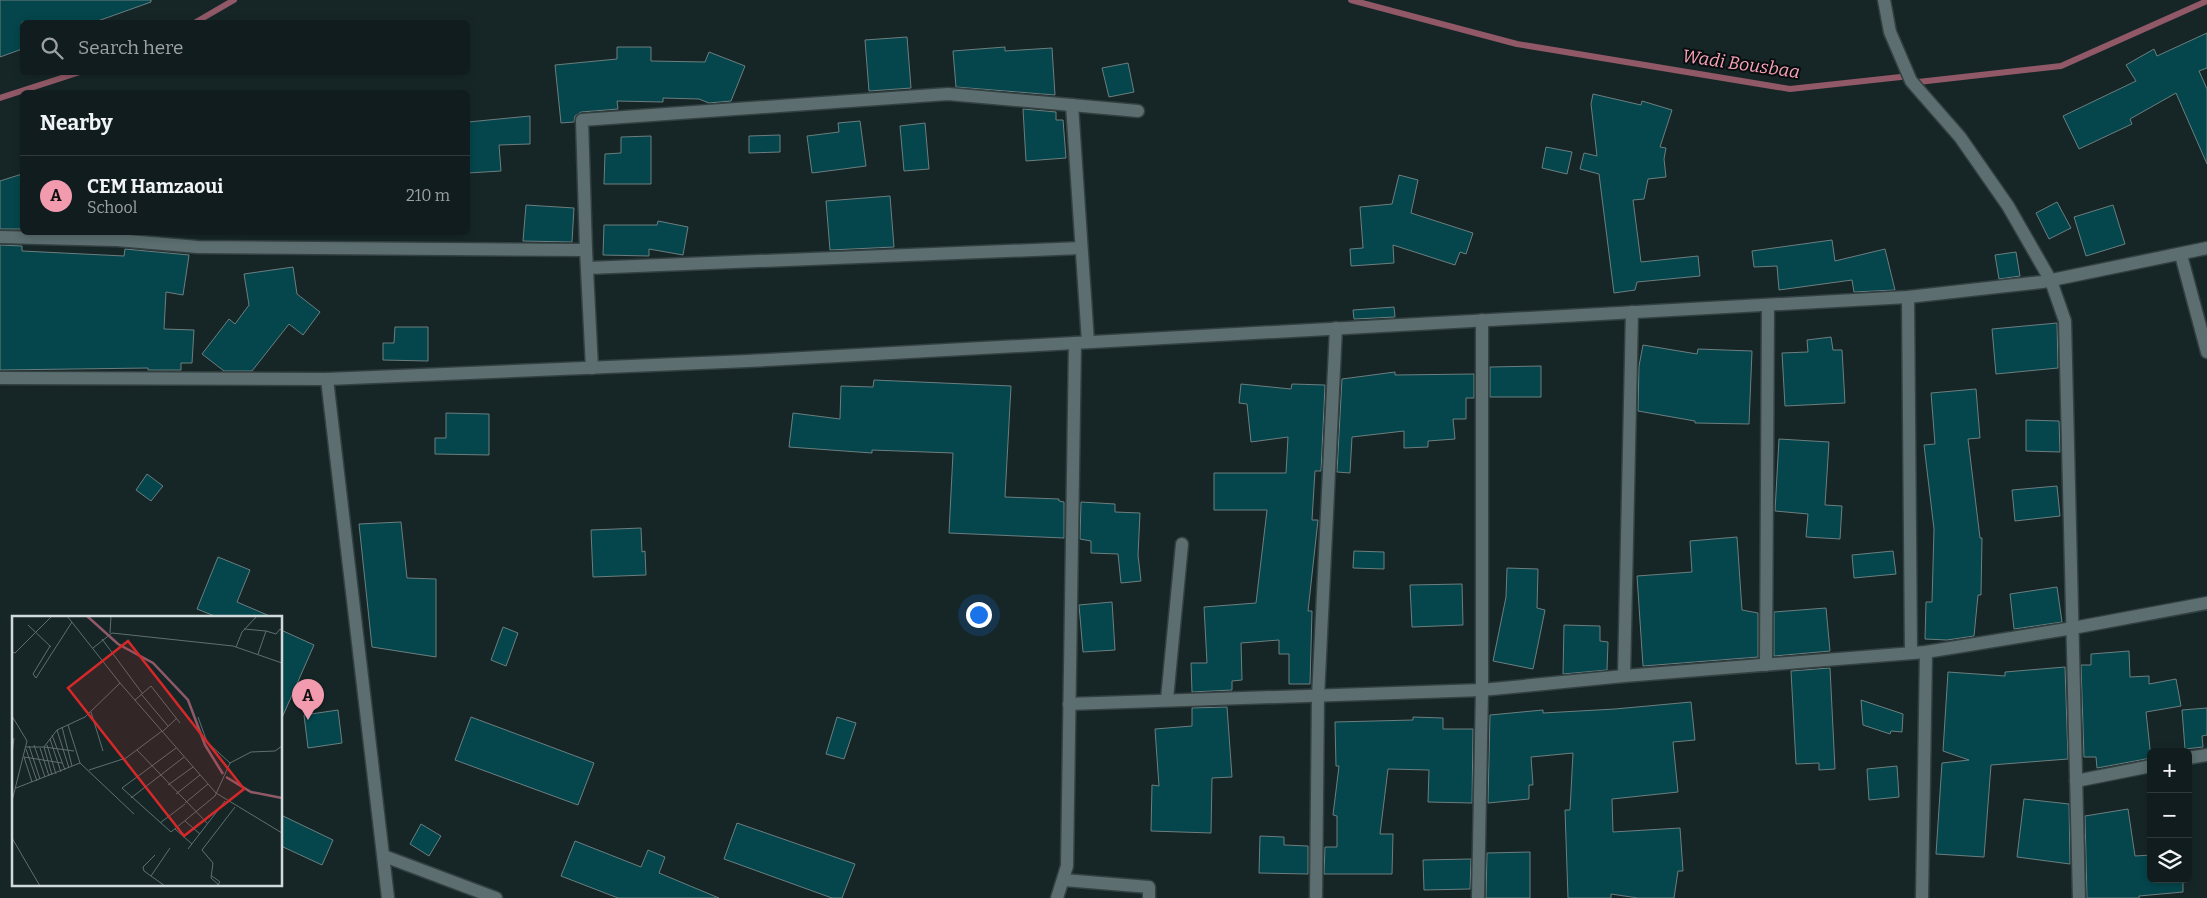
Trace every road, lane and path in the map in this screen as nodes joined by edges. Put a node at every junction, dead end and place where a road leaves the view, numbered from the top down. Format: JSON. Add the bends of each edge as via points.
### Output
{"nodes":[{"id":1,"x":1884,"y":0,"type":"edge"},
{"id":2,"x":1072,"y":105,"type":"junction"},
{"id":3,"x":1138,"y":111,"type":"dead end"},
{"id":4,"x":0,"y":237,"type":"edge"},
{"id":5,"x":1081,"y":248,"type":"junction"},
{"id":6,"x":2207,"y":248,"type":"edge"},
{"id":7,"x":586,"y":250,"type":"junction"},
{"id":8,"x":2181,"y":255,"type":"junction"},
{"id":9,"x":588,"y":268,"type":"junction"},
{"id":10,"x":2051,"y":281,"type":"junction"},
{"id":11,"x":1908,"y":297,"type":"junction"},
{"id":12,"x":1768,"y":305,"type":"junction"},
{"id":13,"x":1632,"y":312,"type":"junction"},
{"id":14,"x":1482,"y":320,"type":"junction"},
{"id":15,"x":1336,"y":328,"type":"junction"},
{"id":16,"x":1081,"y":343,"type":"junction"},
{"id":17,"x":2207,"y":352,"type":"edge"},
{"id":18,"x":592,"y":368,"type":"junction"},
{"id":19,"x":0,"y":378,"type":"edge"},
{"id":20,"x":327,"y":379,"type":"junction"},
{"id":21,"x":1182,"y":544,"type":"dead end"},
{"id":22,"x":2207,"y":603,"type":"edge"},
{"id":23,"x":2073,"y":628,"type":"junction"},
{"id":24,"x":1926,"y":652,"type":"junction"},
{"id":25,"x":1912,"y":653,"type":"junction"},
{"id":26,"x":1766,"y":665,"type":"junction"},
{"id":27,"x":1624,"y":676,"type":"junction"},
{"id":28,"x":1482,"y":690,"type":"junction"},
{"id":29,"x":1318,"y":697,"type":"junction"},
{"id":30,"x":1167,"y":700,"type":"junction"},
{"id":31,"x":1069,"y":704,"type":"junction"},
{"id":32,"x":2207,"y":755,"type":"edge"},
{"id":33,"x":2192,"y":757,"type":"edge"},
{"id":34,"x":2147,"y":767,"type":"edge"},
{"id":35,"x":2076,"y":781,"type":"junction"},
{"id":36,"x":384,"y":856,"type":"junction"},
{"id":37,"x":1064,"y":880,"type":"junction"},
{"id":38,"x":388,"y":898,"type":"edge"},
{"id":39,"x":496,"y":898,"type":"edge"},
{"id":40,"x":1057,"y":898,"type":"edge"},
{"id":41,"x":1149,"y":898,"type":"edge"},
{"id":42,"x":1316,"y":898,"type":"edge"},
{"id":43,"x":1478,"y":898,"type":"edge"},
{"id":44,"x":1922,"y":898,"type":"edge"},
{"id":45,"x":2079,"y":898,"type":"edge"}],
"edges":[{"from":1,"to":10,"type":"street","via":[[1890,32],[1912,81],[1960,137],[2008,206]]},
{"from":2,"to":3,"type":"street"},
{"from":2,"to":5,"type":"street"},
{"from":2,"to":7,"type":"street","via":[[948,94],[582,120]]},
{"from":4,"to":7,"type":"street","via":[[117,240],[198,247]]},
{"from":5,"to":9,"type":"street"},
{"from":5,"to":16,"type":"street"},
{"from":6,"to":8,"type":"street"},
{"from":7,"to":9,"type":"street"},
{"from":8,"to":10,"type":"street"},
{"from":8,"to":17,"type":"street"},
{"from":9,"to":18,"type":"street"},
{"from":10,"to":11,"type":"street"},
{"from":10,"to":23,"type":"street","via":[[2065,321]]},
{"from":11,"to":12,"type":"street"},
{"from":11,"to":25,"type":"street"},
{"from":12,"to":13,"type":"street"},
{"from":12,"to":26,"type":"street"},
{"from":13,"to":14,"type":"street"},
{"from":13,"to":27,"type":"street"},
{"from":14,"to":15,"type":"street"},
{"from":14,"to":28,"type":"street"},
{"from":15,"to":16,"type":"street"},
{"from":15,"to":29,"type":"street"},
{"from":16,"to":18,"type":"street"},
{"from":16,"to":31,"type":"street"},
{"from":18,"to":20,"type":"street"},
{"from":19,"to":20,"type":"street"},
{"from":20,"to":36,"type":"street"},
{"from":21,"to":30,"type":"street"},
{"from":22,"to":23,"type":"street"},
{"from":23,"to":24,"type":"street"},
{"from":23,"to":35,"type":"street"},
{"from":24,"to":25,"type":"street"},
{"from":24,"to":44,"type":"street"},
{"from":25,"to":26,"type":"street"},
{"from":26,"to":27,"type":"street"},
{"from":27,"to":28,"type":"street"},
{"from":28,"to":29,"type":"street"},
{"from":28,"to":43,"type":"street"},
{"from":29,"to":30,"type":"street"},
{"from":29,"to":42,"type":"street"},
{"from":30,"to":31,"type":"street"},
{"from":31,"to":37,"type":"street","via":[[1067,866]]},
{"from":32,"to":33,"type":"street"},
{"from":34,"to":35,"type":"street"},
{"from":35,"to":45,"type":"street"},
{"from":36,"to":38,"type":"street"},
{"from":36,"to":39,"type":"street"},
{"from":37,"to":40,"type":"street"},
{"from":37,"to":41,"type":"street","via":[[1149,887]]}]}
